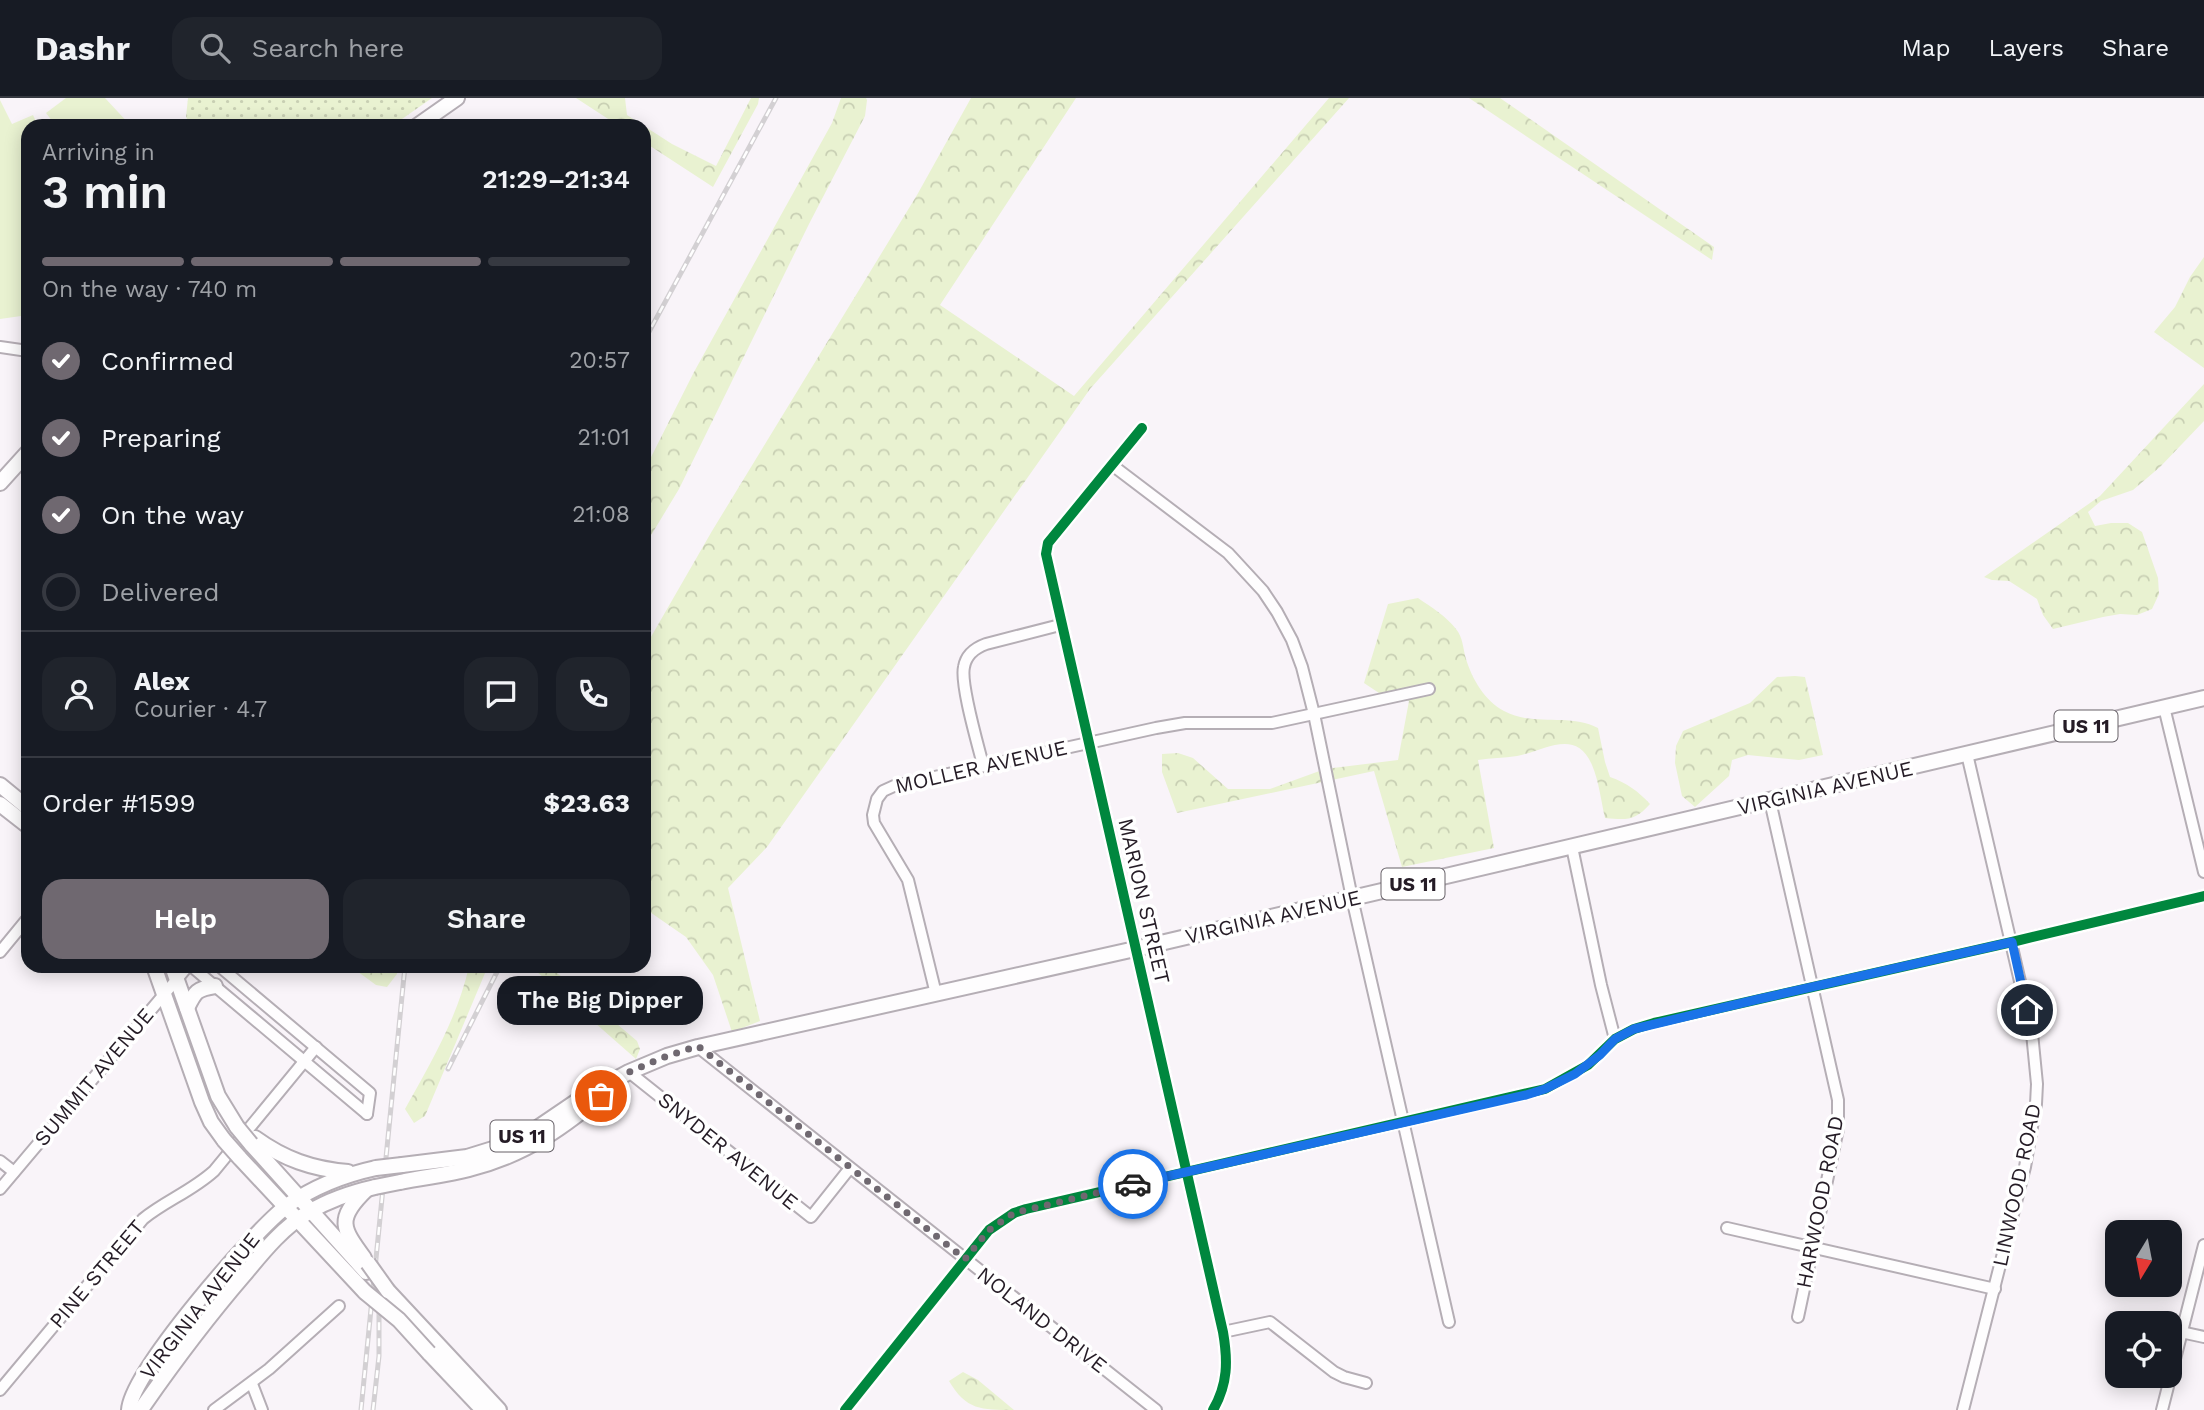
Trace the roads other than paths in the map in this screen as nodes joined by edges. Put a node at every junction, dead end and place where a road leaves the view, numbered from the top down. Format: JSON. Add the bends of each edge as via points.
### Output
{"nodes":[{"id":1,"x":457,"y":98,"type":"edge"},
{"id":2,"x":427,"y":119,"type":"edge"},
{"id":3,"x":0,"y":346,"type":"edge"},
{"id":4,"x":21,"y":350,"type":"edge"},
{"id":5,"x":1142,"y":428,"type":"dead end"},
{"id":6,"x":21,"y":460,"type":"edge"},
{"id":7,"x":1112,"y":465,"type":"junction"},
{"id":8,"x":0,"y":483,"type":"edge"},
{"id":9,"x":1060,"y":625,"type":"junction"},
{"id":10,"x":1429,"y":689,"type":"dead end"},
{"id":11,"x":2204,"y":698,"type":"edge"},
{"id":12,"x":2164,"y":707,"type":"junction"},
{"id":13,"x":1314,"y":714,"type":"junction"},
{"id":14,"x":1087,"y":742,"type":"junction"},
{"id":15,"x":1967,"y":754,"type":"junction"},
{"id":16,"x":983,"y":765,"type":"junction"},
{"id":17,"x":0,"y":785,"type":"edge"},
{"id":18,"x":1770,"y":801,"type":"junction"},
{"id":19,"x":21,"y":802,"type":"edge"},
{"id":20,"x":0,"y":804,"type":"edge"},
{"id":21,"x":21,"y":820,"type":"edge"},
{"id":22,"x":1572,"y":847,"type":"junction"},
{"id":23,"x":2204,"y":872,"type":"edge"},
{"id":24,"x":2204,"y":896,"type":"edge"},
{"id":25,"x":1352,"y":898,"type":"junction"},
{"id":26,"x":21,"y":926,"type":"edge"},
{"id":27,"x":2012,"y":942,"type":"junction"},
{"id":28,"x":1135,"y":949,"type":"junction"},
{"id":29,"x":0,"y":952,"type":"edge"},
{"id":30,"x":156,"y":973,"type":"edge"},
{"id":31,"x":174,"y":973,"type":"edge"},
{"id":32,"x":199,"y":973,"type":"edge"},
{"id":33,"x":227,"y":973,"type":"edge"},
{"id":34,"x":215,"y":986,"type":"junction"},
{"id":35,"x":1812,"y":987,"type":"junction"},
{"id":36,"x":936,"y":994,"type":"junction"},
{"id":37,"x":163,"y":995,"type":"junction"},
{"id":38,"x":187,"y":1008,"type":"junction"},
{"id":39,"x":1615,"y":1039,"type":"junction"},
{"id":40,"x":698,"y":1046,"type":"junction"},
{"id":41,"x":316,"y":1047,"type":"junction"},
{"id":42,"x":304,"y":1061,"type":"junction"},
{"id":43,"x":629,"y":1072,"type":"junction"},
{"id":44,"x":1405,"y":1122,"type":"junction"},
{"id":45,"x":253,"y":1141,"type":"junction"},
{"id":46,"x":0,"y":1160,"type":"edge"},
{"id":47,"x":850,"y":1168,"type":"junction"},
{"id":48,"x":1186,"y":1171,"type":"junction"},
{"id":49,"x":14,"y":1172,"type":"junction"},
{"id":50,"x":356,"y":1172,"type":"junction"},
{"id":51,"x":371,"y":1188,"type":"junction"},
{"id":52,"x":0,"y":1189,"type":"edge"},
{"id":53,"x":299,"y":1198,"type":"junction"},
{"id":54,"x":286,"y":1207,"type":"junction"},
{"id":55,"x":304,"y":1215,"type":"junction"},
{"id":56,"x":1727,"y":1228,"type":"dead end"},
{"id":57,"x":2204,"y":1245,"type":"edge"},
{"id":58,"x":1813,"y":1247,"type":"junction"},
{"id":59,"x":965,"y":1259,"type":"junction"},
{"id":60,"x":367,"y":1268,"type":"junction"},
{"id":61,"x":1995,"y":1289,"type":"junction"},
{"id":62,"x":339,"y":1306,"type":"dead end"},
{"id":63,"x":1798,"y":1317,"type":"dead end"},
{"id":64,"x":1450,"y":1322,"type":"dead end"},
{"id":65,"x":2182,"y":1328,"type":"edge"},
{"id":66,"x":1223,"y":1332,"type":"junction"},
{"id":67,"x":2182,"y":1332,"type":"edge"},
{"id":68,"x":2204,"y":1337,"type":"edge"},
{"id":69,"x":434,"y":1349,"type":"junction"},
{"id":70,"x":1366,"y":1383,"type":"dead end"},
{"id":71,"x":252,"y":1384,"type":"junction"},
{"id":72,"x":2167,"y":1388,"type":"edge"},
{"id":73,"x":0,"y":1390,"type":"edge"},
{"id":74,"x":129,"y":1410,"type":"edge"},
{"id":75,"x":137,"y":1410,"type":"edge"},
{"id":76,"x":215,"y":1410,"type":"edge"},
{"id":77,"x":262,"y":1410,"type":"edge"},
{"id":78,"x":483,"y":1410,"type":"edge"},
{"id":79,"x":499,"y":1410,"type":"edge"},
{"id":80,"x":845,"y":1410,"type":"edge"},
{"id":81,"x":1156,"y":1410,"type":"edge"},
{"id":82,"x":1213,"y":1410,"type":"edge"},
{"id":83,"x":1963,"y":1410,"type":"edge"},
{"id":84,"x":2162,"y":1410,"type":"edge"}],
"edges":[{"from":1,"to":2,"type":"main road"},
{"from":3,"to":4,"type":"street"},
{"from":5,"to":7,"type":"street","name":"MARION STREET"},
{"from":6,"to":8,"type":"main road"},
{"from":7,"to":9,"type":"street","name":"MARION STREET","via":[[1046,548]]},
{"from":7,"to":13,"type":"street","via":[[1228,553],[1263,591],[1292,640]]},
{"from":9,"to":14,"type":"street","name":"MARION STREET"},
{"from":9,"to":16,"type":"street","via":[[979,647],[967,658],[965,683]]},
{"from":10,"to":13,"type":"street","name":"MOLLER AVENUE"},
{"from":11,"to":12,"type":"main road","name":"VIRGINIA AVENUE","number":"US 11"},
{"from":12,"to":15,"type":"main road","name":"VIRGINIA AVENUE","number":"US 11"},
{"from":12,"to":23,"type":"street"},
{"from":13,"to":14,"type":"street","name":"MOLLER AVENUE","via":[[1272,723],[1185,723]]},
{"from":13,"to":25,"type":"street"},
{"from":14,"to":16,"type":"street","name":"MOLLER AVENUE"},
{"from":14,"to":28,"type":"street","name":"MARION STREET"},
{"from":15,"to":18,"type":"main road","name":"VIRGINIA AVENUE","number":"US 11"},
{"from":15,"to":27,"type":"street","name":"LINWOOD ROAD"},
{"from":16,"to":36,"type":"street","name":"MOLLER AVENUE","via":[[894,786],[883,791],[875,806],[874,823],[913,893]]},
{"from":17,"to":19,"type":"main road"},
{"from":18,"to":22,"type":"main road","name":"VIRGINIA AVENUE","number":"US 11"},
{"from":18,"to":35,"type":"street","name":"HARWOOD ROAD"},
{"from":20,"to":21,"type":"main road"},
{"from":22,"to":25,"type":"main road","name":"VIRGINIA AVENUE","number":"US 11"},
{"from":22,"to":39,"type":"street"},
{"from":24,"to":27,"type":"street"},
{"from":25,"to":28,"type":"main road","name":"VIRGINIA AVENUE","number":"US 11"},
{"from":25,"to":44,"type":"street"},
{"from":26,"to":29,"type":"street"},
{"from":27,"to":35,"type":"street"},
{"from":27,"to":61,"type":"street","name":"LINWOOD ROAD","via":[[2032,1033],[2036,1104]]},
{"from":28,"to":36,"type":"main road","name":"VIRGINIA AVENUE","number":"US 11"},
{"from":28,"to":48,"type":"street","name":"MARION STREET"},
{"from":30,"to":37,"type":"main road"},
{"from":31,"to":37,"type":"street","name":"SUMMIT AVENUE"},
{"from":31,"to":38,"type":"main road"},
{"from":32,"to":34,"type":"street"},
{"from":33,"to":41,"type":"street"},
{"from":34,"to":38,"type":"main road","via":[[194,993]]},
{"from":34,"to":42,"type":"street"},
{"from":35,"to":39,"type":"street","via":[[1654,1023]]},
{"from":35,"to":58,"type":"street","name":"HARWOOD ROAD","via":[[1838,1113]]},
{"from":36,"to":40,"type":"main road","name":"VIRGINIA AVENUE","number":"US 11"},
{"from":37,"to":49,"type":"street","name":"SUMMIT AVENUE"},
{"from":37,"to":54,"type":"main road","bridge":true,"via":[[211,1122]]},
{"from":38,"to":45,"type":"main road","via":[[226,1112]]},
{"from":39,"to":44,"type":"street","via":[[1587,1065],[1545,1089]]},
{"from":40,"to":43,"type":"main road","name":"VIRGINIA AVENUE","number":"US 11"},
{"from":40,"to":47,"type":"street","name":"NOLAND DRIVE"},
{"from":41,"to":42,"type":"street","name":"PINE STREET"},
{"from":41,"to":42,"type":"street","via":[[370,1093],[367,1114]]},
{"from":42,"to":73,"type":"street","name":"PINE STREET","via":[[214,1171],[143,1219]]},
{"from":43,"to":47,"type":"street","name":"SNYDER AVENUE","via":[[810,1217]]},
{"from":43,"to":50,"type":"main road","name":"VIRGINIA AVENUE","number":"US 11","bridge":true,"via":[[530,1133],[496,1148],[467,1157]]},
{"from":43,"to":51,"type":"main road","name":"VIRGINIA AVENUE","number":"US 11","bridge":true,"via":[[564,1127],[534,1145],[468,1170]]},
{"from":44,"to":48,"type":"street"},
{"from":44,"to":64,"type":"street"},
{"from":45,"to":50,"type":"main road","via":[[290,1161]]},
{"from":45,"to":53,"type":"main road"},
{"from":46,"to":49,"type":"street"},
{"from":47,"to":59,"type":"street","name":"NOLAND DRIVE"},
{"from":48,"to":59,"type":"street","via":[[1014,1213],[989,1230]]},
{"from":48,"to":66,"type":"street","name":"MARION STREET"},
{"from":49,"to":52,"type":"street","name":"SUMMIT AVENUE"},
{"from":50,"to":53,"type":"main road","name":"VIRGINIA AVENUE","number":"US 11"},
{"from":51,"to":55,"type":"main road","name":"VIRGINIA AVENUE"},
{"from":51,"to":60,"type":"main road","via":[[354,1202],[345,1223]]},
{"from":53,"to":54,"type":"main road","name":"VIRGINIA AVENUE","number":"US 11"},
{"from":53,"to":55,"type":"main road"},
{"from":54,"to":55,"type":"main road"},
{"from":54,"to":74,"type":"main road","name":"VIRGINIA AVENUE","via":[[239,1253],[169,1340],[133,1393]]},
{"from":55,"to":60,"type":"main road"},
{"from":55,"to":69,"type":"main road","bridge":true,"via":[[365,1292]]},
{"from":55,"to":75,"type":"main road","name":"VIRGINIA AVENUE","via":[[270,1244]]},
{"from":56,"to":58,"type":"street"},
{"from":57,"to":65,"type":"street"},
{"from":58,"to":61,"type":"street"},
{"from":58,"to":63,"type":"street","name":"HARWOOD ROAD"},
{"from":59,"to":80,"type":"street"},
{"from":59,"to":81,"type":"street","name":"NOLAND DRIVE"},
{"from":60,"to":69,"type":"main road","bridge":true},
{"from":61,"to":83,"type":"street","name":"LINWOOD ROAD"},
{"from":62,"to":71,"type":"street"},
{"from":66,"to":70,"type":"street","via":[[1269,1322],[1334,1372]]},
{"from":66,"to":82,"type":"street","name":"MARION STREET","via":[[1225,1385]]},
{"from":67,"to":68,"type":"street"},
{"from":69,"to":78,"type":"main road"},
{"from":69,"to":79,"type":"main road"},
{"from":71,"to":76,"type":"street"},
{"from":71,"to":77,"type":"street"},
{"from":72,"to":84,"type":"street"}]}
